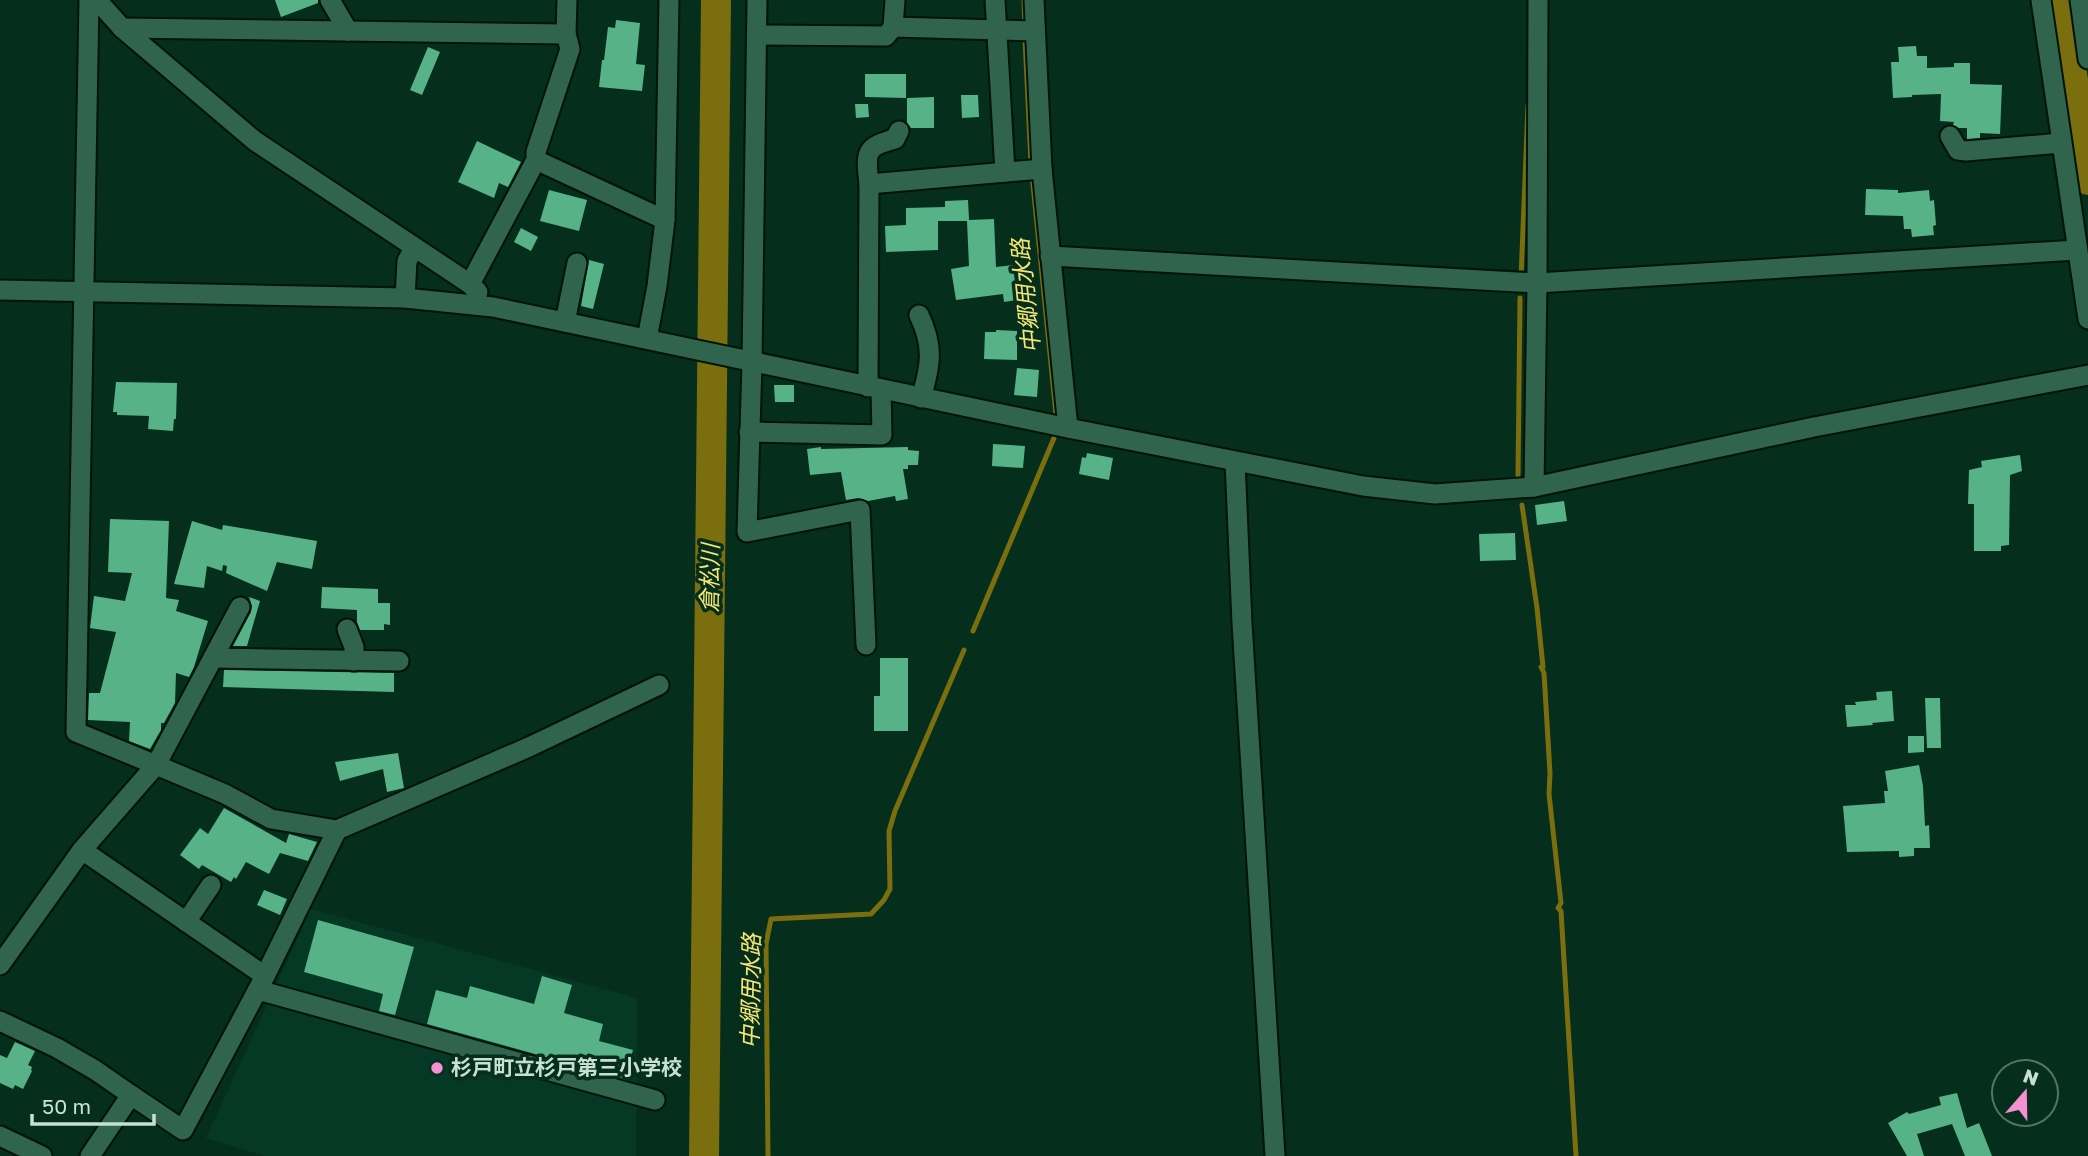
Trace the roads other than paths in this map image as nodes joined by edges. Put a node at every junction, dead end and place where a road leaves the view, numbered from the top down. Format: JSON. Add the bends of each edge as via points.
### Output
{"nodes":[{"id":1,"x":89,"y":0,"type":"edge"},
{"id":2,"x":97,"y":0,"type":"edge"},
{"id":3,"x":330,"y":0,"type":"edge"},
{"id":4,"x":567,"y":0,"type":"edge"},
{"id":5,"x":668,"y":0,"type":"edge"},
{"id":6,"x":757,"y":0,"type":"edge"},
{"id":7,"x":895,"y":0,"type":"edge"},
{"id":8,"x":995,"y":0,"type":"edge"},
{"id":9,"x":1034,"y":0,"type":"edge"},
{"id":10,"x":1538,"y":0,"type":"edge"},
{"id":11,"x":2041,"y":0,"type":"edge"},
{"id":12,"x":2080,"y":0,"type":"edge"},
{"id":13,"x":894,"y":27,"type":"junction"},
{"id":14,"x":122,"y":28,"type":"junction"},
{"id":15,"x":657,"y":30,"type":"dead end"},
{"id":16,"x":997,"y":30,"type":"junction"},
{"id":17,"x":348,"y":31,"type":"junction"},
{"id":18,"x":1034,"y":31,"type":"junction"},
{"id":19,"x":566,"y":34,"type":"junction"},
{"id":20,"x":758,"y":35,"type":"junction"},
{"id":21,"x":2088,"y":59,"type":"edge"},
{"id":22,"x":899,"y":131,"type":"dead end"},
{"id":23,"x":1950,"y":136,"type":"dead end"},
{"id":24,"x":2061,"y":143,"type":"junction"},
{"id":25,"x":536,"y":160,"type":"junction"},
{"id":26,"x":1042,"y":169,"type":"junction"},
{"id":27,"x":1005,"y":172,"type":"junction"},
{"id":28,"x":869,"y":184,"type":"junction"},
{"id":29,"x":659,"y":218,"type":"junction"},
{"id":30,"x":414,"y":248,"type":"junction"},
{"id":31,"x":2077,"y":250,"type":"junction"},
{"id":32,"x":1050,"y":256,"type":"junction"},
{"id":33,"x":577,"y":263,"type":"dead end"},
{"id":34,"x":1537,"y":283,"type":"junction"},
{"id":35,"x":470,"y":284,"type":"junction"},
{"id":36,"x":0,"y":290,"type":"edge"},
{"id":37,"x":84,"y":290,"type":"junction"},
{"id":38,"x":405,"y":298,"type":"junction"},
{"id":39,"x":493,"y":307,"type":"junction"},
{"id":40,"x":919,"y":315,"type":"dead end"},
{"id":41,"x":2088,"y":319,"type":"edge"},
{"id":42,"x":565,"y":322,"type":"junction"},
{"id":43,"x":647,"y":339,"type":"junction"},
{"id":44,"x":750,"y":362,"type":"junction"},
{"id":45,"x":2088,"y":374,"type":"edge"},
{"id":46,"x":874,"y":388,"type":"junction"},
{"id":47,"x":921,"y":398,"type":"junction"},
{"id":48,"x":1069,"y":428,"type":"junction"},
{"id":49,"x":749,"y":432,"type":"junction"},
{"id":50,"x":1235,"y":461,"type":"junction"},
{"id":51,"x":1534,"y":487,"type":"junction"},
{"id":52,"x":240,"y":607,"type":"dead end"},
{"id":53,"x":347,"y":629,"type":"dead end"},
{"id":54,"x":866,"y":645,"type":"dead end"},
{"id":55,"x":213,"y":658,"type":"junction"},
{"id":56,"x":354,"y":661,"type":"junction"},
{"id":57,"x":399,"y":661,"type":"dead end"},
{"id":58,"x":659,"y":685,"type":"dead end"},
{"id":59,"x":156,"y":765,"type":"junction"},
{"id":60,"x":338,"y":830,"type":"junction"},
{"id":61,"x":82,"y":850,"type":"junction"},
{"id":62,"x":211,"y":885,"type":"dead end"},
{"id":63,"x":186,"y":922,"type":"junction"},
{"id":64,"x":0,"y":965,"type":"edge"},
{"id":65,"x":261,"y":983,"type":"junction"},
{"id":66,"x":0,"y":1021,"type":"edge"},
{"id":67,"x":131,"y":1095,"type":"junction"},
{"id":68,"x":655,"y":1100,"type":"dead end"},
{"id":69,"x":0,"y":1136,"type":"edge"},
{"id":70,"x":42,"y":1156,"type":"edge"},
{"id":71,"x":90,"y":1156,"type":"edge"},
{"id":72,"x":1275,"y":1156,"type":"edge"}],
"edges":[{"from":1,"to":37,"type":"street"},
{"from":2,"to":14,"type":"street"},
{"from":3,"to":17,"type":"street"},
{"from":4,"to":19,"type":"street"},
{"from":5,"to":29,"type":"street"},
{"from":6,"to":20,"type":"street"},
{"from":7,"to":13,"type":"street"},
{"from":8,"to":16,"type":"street"},
{"from":9,"to":18,"type":"street"},
{"from":10,"to":34,"type":"street"},
{"from":11,"to":24,"type":"street"},
{"from":12,"to":21,"type":"street"},
{"from":13,"to":16,"type":"street"},
{"from":13,"to":20,"type":"street","via":[[886,36]]},
{"from":14,"to":17,"type":"street"},
{"from":14,"to":30,"type":"street","via":[[256,141]]},
{"from":15,"to":29,"type":"street"},
{"from":16,"to":18,"type":"street"},
{"from":16,"to":27,"type":"street"},
{"from":17,"to":19,"type":"street"},
{"from":18,"to":26,"type":"street"},
{"from":19,"to":25,"type":"street","via":[[570,49]]},
{"from":20,"to":44,"type":"street"},
{"from":22,"to":28,"type":"street","via":[[895,139],[879,142],[869,153]]},
{"from":23,"to":24,"type":"street","via":[[1958,149],[1966,151]]},
{"from":24,"to":31,"type":"street"},
{"from":25,"to":29,"type":"street"},
{"from":25,"to":35,"type":"street"},
{"from":26,"to":27,"type":"street"},
{"from":26,"to":32,"type":"street"},
{"from":27,"to":28,"type":"street"},
{"from":28,"to":46,"type":"street"},
{"from":29,"to":43,"type":"street","via":[[657,286]]},
{"from":30,"to":35,"type":"street"},
{"from":30,"to":38,"type":"street","via":[[407,261]]},
{"from":31,"to":34,"type":"street"},
{"from":31,"to":41,"type":"street"},
{"from":32,"to":34,"type":"street"},
{"from":32,"to":48,"type":"street"},
{"from":33,"to":42,"type":"street"},
{"from":34,"to":51,"type":"street"},
{"from":35,"to":39,"type":"street"},
{"from":36,"to":37,"type":"street"},
{"from":37,"to":38,"type":"street"},
{"from":37,"to":59,"type":"street","via":[[76,732]]},
{"from":38,"to":39,"type":"street"},
{"from":39,"to":42,"type":"street"},
{"from":40,"to":47,"type":"street","via":[[930,348]]},
{"from":42,"to":43,"type":"street"},
{"from":43,"to":44,"type":"street"},
{"from":44,"to":46,"type":"street"},
{"from":44,"to":49,"type":"street"},
{"from":45,"to":51,"type":"street"},
{"from":46,"to":47,"type":"street"},
{"from":46,"to":49,"type":"street","via":[[882,435]]},
{"from":47,"to":48,"type":"street"},
{"from":48,"to":50,"type":"street"},
{"from":49,"to":54,"type":"street","via":[[747,532],[860,510]]},
{"from":50,"to":51,"type":"street","via":[[1363,486],[1435,494]]},
{"from":50,"to":72,"type":"street"},
{"from":52,"to":55,"type":"street"},
{"from":53,"to":56,"type":"street"},
{"from":55,"to":56,"type":"street"},
{"from":55,"to":59,"type":"street"},
{"from":56,"to":57,"type":"street"},
{"from":58,"to":60,"type":"street"},
{"from":59,"to":60,"type":"street","via":[[271,819]]},
{"from":59,"to":61,"type":"street"},
{"from":60,"to":65,"type":"street"},
{"from":61,"to":63,"type":"street"},
{"from":61,"to":64,"type":"street"},
{"from":62,"to":63,"type":"street"},
{"from":63,"to":65,"type":"street"},
{"from":65,"to":67,"type":"street","via":[[183,1130]]},
{"from":65,"to":68,"type":"street"},
{"from":66,"to":67,"type":"street","via":[[96,1070]]},
{"from":67,"to":71,"type":"street"},
{"from":69,"to":70,"type":"street"}]}
